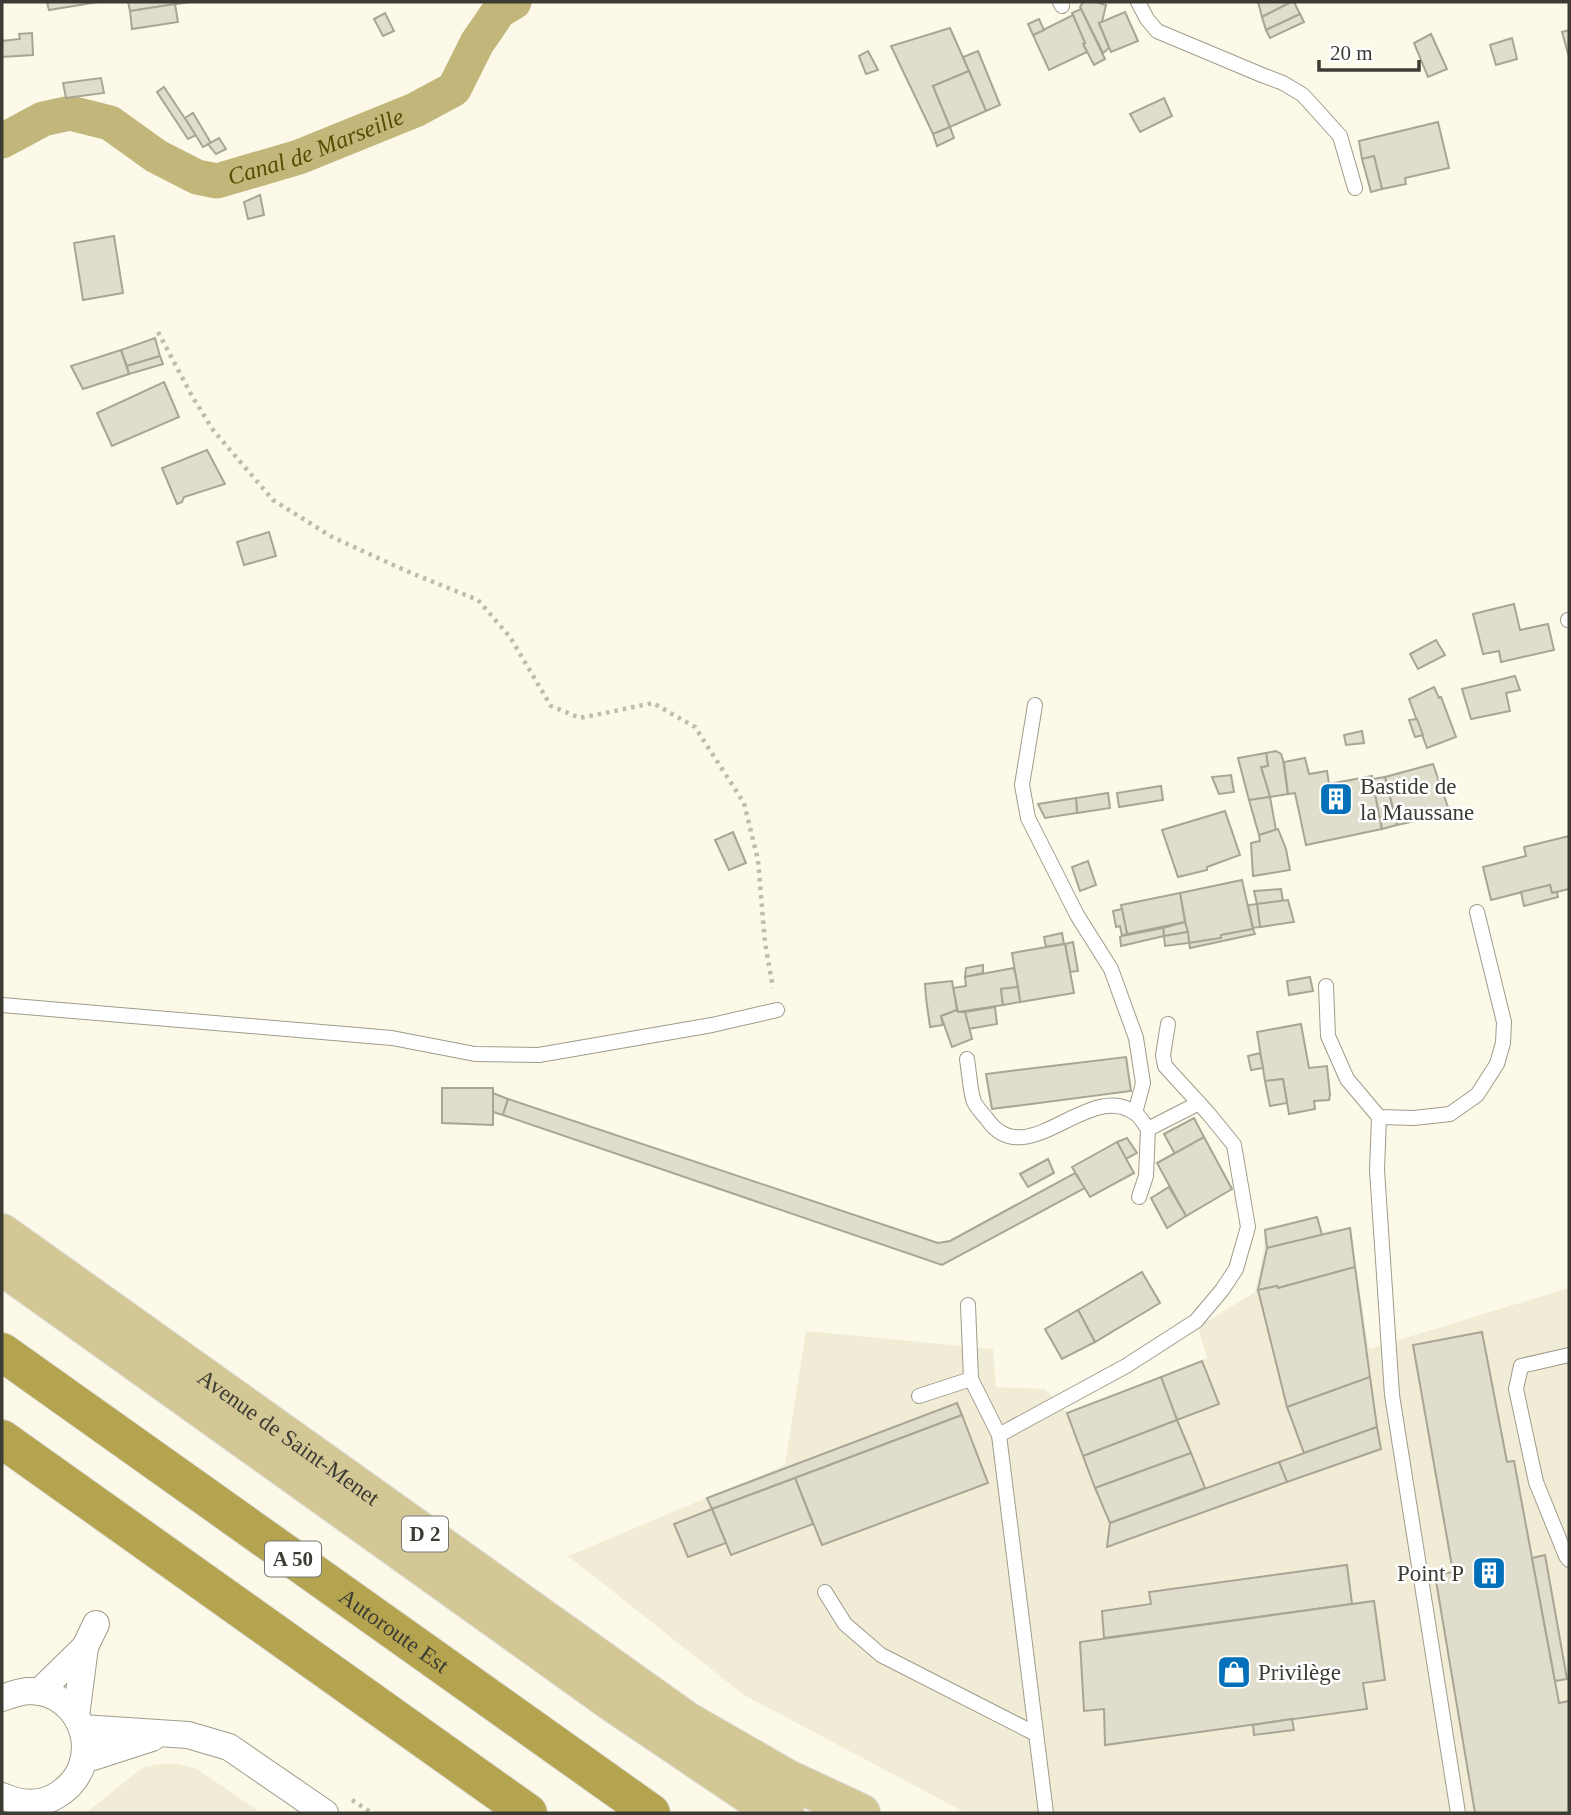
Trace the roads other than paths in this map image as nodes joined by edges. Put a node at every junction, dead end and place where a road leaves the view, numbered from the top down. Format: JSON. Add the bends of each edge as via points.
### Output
{"nodes":[{"id":1,"x":1138,"y":2,"type":"edge"},
{"id":2,"x":1355,"y":188,"type":"dead end"},
{"id":3,"x":1035,"y":705,"type":"dead end"},
{"id":4,"x":1477,"y":912,"type":"dead end"},
{"id":5,"x":1326,"y":986,"type":"dead end"},
{"id":6,"x":2,"y":1005,"type":"edge"},
{"id":7,"x":777,"y":1010,"type":"road end"},
{"id":8,"x":1168,"y":1024,"type":"dead end"},
{"id":9,"x":967,"y":1059,"type":"dead end"},
{"id":10,"x":1199,"y":1103,"type":"junction"},
{"id":11,"x":1135,"y":1113,"type":"junction"},
{"id":12,"x":1379,"y":1116,"type":"junction"},
{"id":13,"x":1148,"y":1129,"type":"junction"},
{"id":14,"x":1139,"y":1197,"type":"dead end"},
{"id":15,"x":2,"y":1233,"type":"edge"},
{"id":16,"x":2,"y":1266,"type":"edge"},
{"id":17,"x":968,"y":1305,"type":"dead end"},
{"id":18,"x":2,"y":1352,"type":"edge"},
{"id":19,"x":1569,"y":1355,"type":"edge"},
{"id":20,"x":971,"y":1379,"type":"junction"},
{"id":21,"x":919,"y":1396,"type":"dead end"},
{"id":22,"x":999,"y":1435,"type":"junction"},
{"id":23,"x":2,"y":1439,"type":"edge"},
{"id":24,"x":1569,"y":1560,"type":"edge"},
{"id":25,"x":825,"y":1592,"type":"dead end"},
{"id":26,"x":14,"y":1692,"type":"edge"},
{"id":27,"x":79,"y":1722,"type":"junction"},
{"id":28,"x":165,"y":1734,"type":"junction"},
{"id":29,"x":1036,"y":1734,"type":"junction"},
{"id":30,"x":84,"y":1760,"type":"junction"},
{"id":31,"x":9,"y":1803,"type":"edge"},
{"id":32,"x":47,"y":1807,"type":"edge"},
{"id":33,"x":325,"y":1813,"type":"edge"},
{"id":34,"x":528,"y":1813,"type":"edge"},
{"id":35,"x":651,"y":1813,"type":"edge"},
{"id":36,"x":785,"y":1813,"type":"edge"},
{"id":37,"x":861,"y":1813,"type":"edge"},
{"id":38,"x":1046,"y":1813,"type":"edge"},
{"id":39,"x":1458,"y":1813,"type":"edge"}],
"edges":[{"from":1,"to":2,"type":"lane","via":[[1157,31],[1303,95],[1340,136]]},
{"from":3,"to":11,"type":"lane","via":[[1022,785],[1028,818],[1077,915],[1111,969],[1136,1038],[1143,1083]]},
{"from":4,"to":12,"type":"lane","via":[[1504,1022],[1497,1064],[1477,1095],[1450,1114]]},
{"from":5,"to":12,"type":"lane","via":[[1328,1037],[1346,1079]]},
{"from":6,"to":7,"type":"lane","via":[[392,1038],[475,1054],[539,1055]]},
{"from":8,"to":10,"type":"lane","via":[[1165,1066]]},
{"from":9,"to":11,"type":"lane","via":[[974,1101],[992,1127],[1007,1136],[1025,1138],[1101,1106],[1117,1105]]},
{"from":10,"to":13,"type":"lane"},
{"from":10,"to":22,"type":"lane","via":[[1234,1145],[1248,1227],[1236,1269],[1196,1321],[1126,1366]]},
{"from":11,"to":13,"type":"lane"},
{"from":12,"to":39,"type":"lane","via":[[1377,1170],[1392,1395]]},
{"from":13,"to":14,"type":"lane","via":[[1146,1176]]},
{"from":15,"to":37,"type":"main road","name":"Avenue de Saint-Menet","number":"D 2","via":[[687,1721],[788,1779]]},
{"from":16,"to":36,"type":"main road","name":"Avenue de Saint-Menet","number":"D 2","via":[[616,1705],[748,1794]]},
{"from":17,"to":20,"type":"lane"},
{"from":18,"to":35,"type":"highway","name":"Autoroute Est","number":"A 50"},
{"from":19,"to":24,"type":"lane","via":[[1521,1366],[1516,1389],[1536,1482]]},
{"from":20,"to":21,"type":"lane"},
{"from":20,"to":22,"type":"lane"},
{"from":22,"to":29,"type":"lane"},
{"from":23,"to":34,"type":"highway"},
{"from":25,"to":29,"type":"lane","via":[[845,1625],[881,1655]]},
{"from":26,"to":27,"type":"street","via":[[60,1700]]},
{"from":26,"to":27,"type":"street","via":[[90,1636]]},
{"from":27,"to":28,"type":"street"},
{"from":27,"to":30,"type":"street"},
{"from":28,"to":30,"type":"street"},
{"from":28,"to":33,"type":"street","via":[[188,1735],[229,1747]]},
{"from":29,"to":38,"type":"lane"},
{"from":30,"to":32,"type":"street","via":[[77,1777]]},
{"from":31,"to":32,"type":"street"}]}
